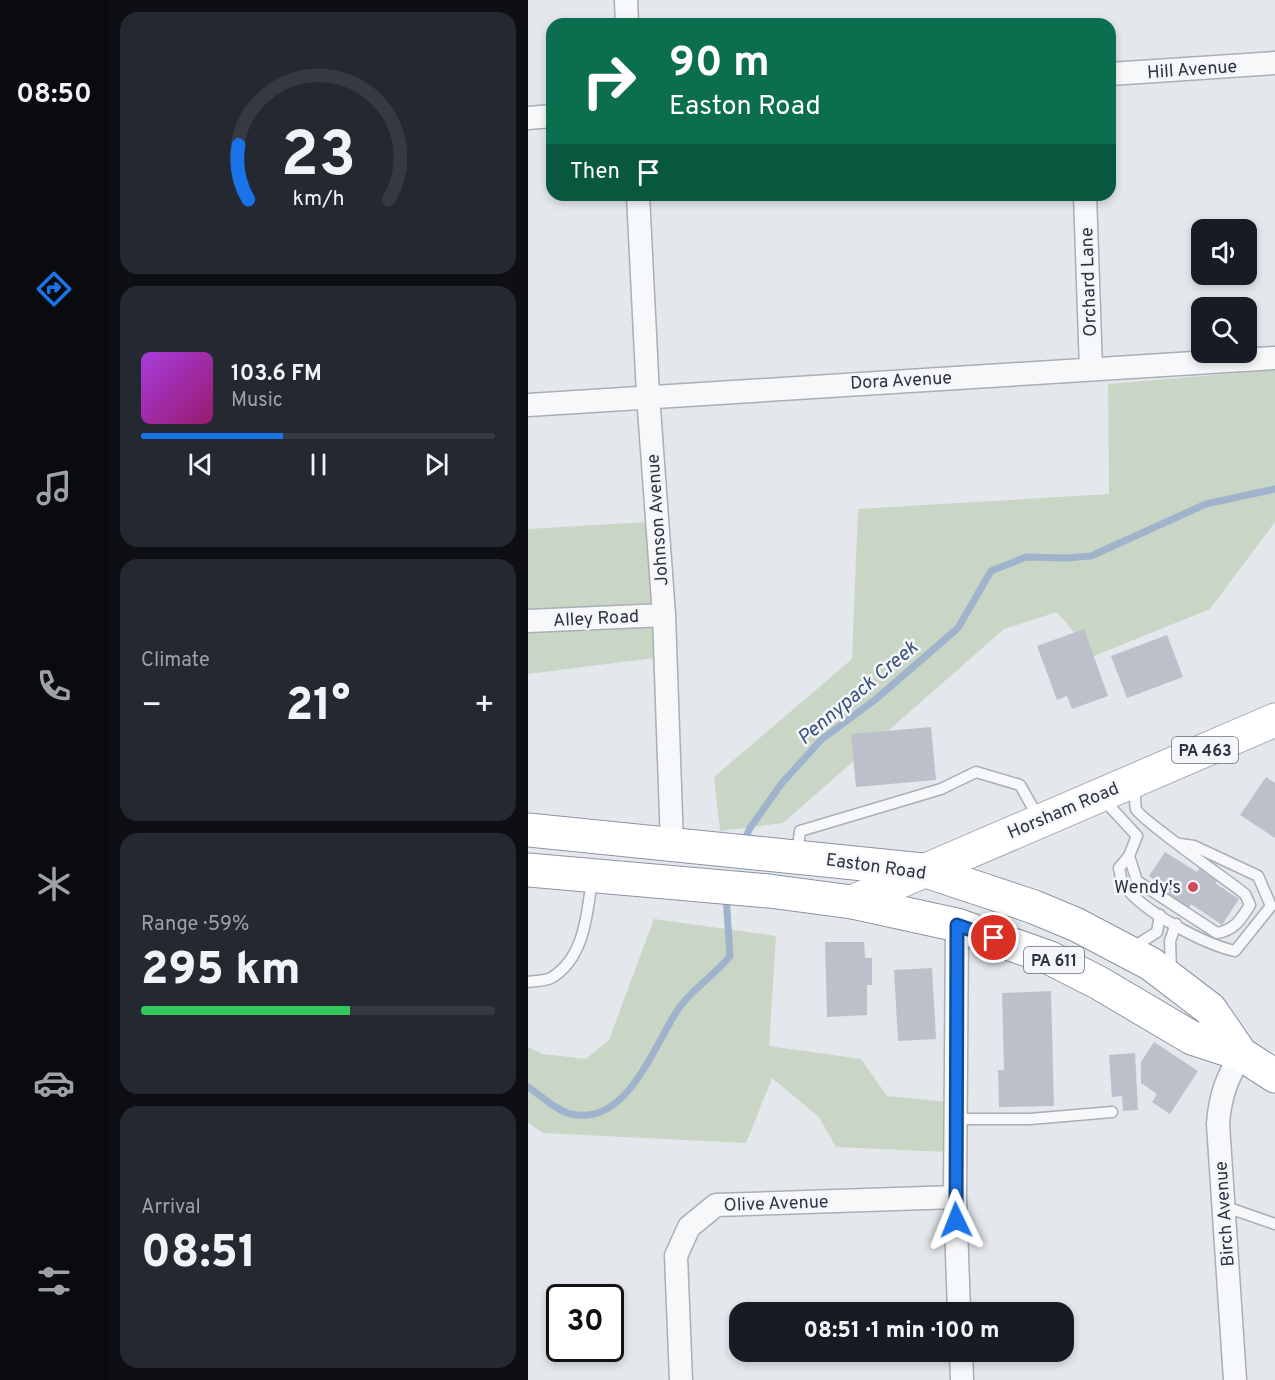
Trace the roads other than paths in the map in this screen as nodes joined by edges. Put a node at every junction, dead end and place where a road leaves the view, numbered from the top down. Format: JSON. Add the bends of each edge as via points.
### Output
{"nodes":[{"id":1,"x":626,"y":0,"type":"edge"},
{"id":2,"x":627,"y":18,"type":"edge"},
{"id":3,"x":1275,"y":63,"type":"edge"},
{"id":4,"x":1116,"y":74,"type":"edge"},
{"id":5,"x":546,"y":116,"type":"edge"},
{"id":6,"x":528,"y":118,"type":"edge"},
{"id":7,"x":638,"y":201,"type":"edge"},
{"id":8,"x":1085,"y":201,"type":"edge"},
{"id":9,"x":1274,"y":358,"type":"edge"},
{"id":10,"x":1091,"y":369,"type":"junction"},
{"id":11,"x":648,"y":395,"type":"junction"},
{"id":12,"x":528,"y":405,"type":"edge"},
{"id":13,"x":664,"y":615,"type":"junction"},
{"id":14,"x":528,"y":621,"type":"edge"},
{"id":15,"x":1275,"y":720,"type":"edge"},
{"id":16,"x":1135,"y":779,"type":"junction"},
{"id":17,"x":1098,"y":795,"type":"junction"},
{"id":18,"x":1040,"y":820,"type":"junction"},
{"id":19,"x":528,"y":830,"type":"edge"},
{"id":20,"x":1160,"y":832,"type":"junction"},
{"id":21,"x":1137,"y":836,"type":"junction"},
{"id":22,"x":1180,"y":844,"type":"junction"},
{"id":23,"x":672,"y":845,"type":"junction"},
{"id":24,"x":787,"y":855,"type":"junction"},
{"id":25,"x":1129,"y":856,"type":"junction"},
{"id":26,"x":528,"y":870,"type":"edge"},
{"id":27,"x":923,"y":870,"type":"junction"},
{"id":28,"x":592,"y":875,"type":"junction"},
{"id":29,"x":852,"y":902,"type":"junction"},
{"id":30,"x":1160,"y":915,"type":"junction"},
{"id":31,"x":1176,"y":924,"type":"junction"},
{"id":32,"x":957,"y":925,"type":"junction"},
{"id":33,"x":1126,"y":951,"type":"junction"},
{"id":34,"x":1172,"y":980,"type":"junction"},
{"id":35,"x":528,"y":982,"type":"edge"},
{"id":36,"x":1241,"y":1054,"type":"junction"},
{"id":37,"x":1275,"y":1076,"type":"edge"},
{"id":38,"x":1112,"y":1113,"type":"dead end"},
{"id":39,"x":955,"y":1119,"type":"junction"},
{"id":40,"x":955,"y":1197,"type":"junction"},
{"id":41,"x":1223,"y":1206,"type":"junction"},
{"id":42,"x":1275,"y":1224,"type":"edge"},
{"id":43,"x":959,"y":1302,"type":"edge"},
{"id":44,"x":961,"y":1362,"type":"edge"},
{"id":45,"x":681,"y":1380,"type":"edge"},
{"id":46,"x":962,"y":1380,"type":"edge"},
{"id":47,"x":1235,"y":1380,"type":"edge"}],
"edges":[{"from":1,"to":2,"type":"street"},
{"from":3,"to":4,"type":"street","name":"Hill Avenue"},
{"from":5,"to":6,"type":"street"},
{"from":7,"to":11,"type":"street","name":"Johnson Avenue"},
{"from":8,"to":10,"type":"street","name":"Orchard Lane"},
{"from":9,"to":10,"type":"street","name":"Dora Avenue"},
{"from":10,"to":11,"type":"street","name":"Dora Avenue"},
{"from":11,"to":12,"type":"street","name":"Dora Avenue"},
{"from":11,"to":13,"type":"street","name":"Johnson Avenue"},
{"from":13,"to":14,"type":"street","name":"Alley Road"},
{"from":13,"to":23,"type":"street","name":"Johnson Avenue"},
{"from":15,"to":16,"type":"main road","name":"Horsham Road","number":"PA 463"},
{"from":16,"to":17,"type":"main road","name":"Horsham Road","number":"PA 463"},
{"from":16,"to":20,"type":"lane","via":[[1136,811]]},
{"from":17,"to":18,"type":"main road","name":"Horsham Road","number":"PA 463"},
{"from":17,"to":21,"type":"lane"},
{"from":18,"to":24,"type":"lane","via":[[1020,785],[976,772],[941,789],[800,831]]},
{"from":18,"to":27,"type":"main road","name":"Horsham Road","number":"PA 463"},
{"from":19,"to":23,"type":"main road","name":"Easton Road","number":"PA 611"},
{"from":20,"to":21,"type":"lane"},
{"from":20,"to":22,"type":"lane"},
{"from":21,"to":25,"type":"lane"},
{"from":22,"to":25,"type":"lane","via":[[1245,894],[1250,905],[1239,924],[1228,932],[1217,933],[1137,881]]},
{"from":22,"to":31,"type":"lane","via":[[1194,846],[1258,876],[1271,906],[1235,951],[1214,946]]},
{"from":23,"to":24,"type":"main road","name":"Easton Road","number":"PA 611"},
{"from":24,"to":27,"type":"main road","name":"Easton Road","number":"PA 611"},
{"from":25,"to":30,"type":"lane","via":[[1119,868],[1122,884],[1144,906]]},
{"from":26,"to":28,"type":"main road","name":"Easton Road","number":"PA 611"},
{"from":27,"to":29,"type":"main road","name":"Horsham Road","number":"PA 463"},
{"from":27,"to":33,"type":"main road","name":"Easton Road","number":"PA 611","via":[[1034,907]]},
{"from":28,"to":29,"type":"main road","name":"Easton Road","number":"PA 611"},
{"from":28,"to":35,"type":"lane","via":[[585,931],[567,964],[549,979]]},
{"from":29,"to":32,"type":"main road","name":"Easton Road","number":"PA 611"},
{"from":30,"to":31,"type":"lane"},
{"from":30,"to":33,"type":"lane","via":[[1157,932]]},
{"from":31,"to":34,"type":"lane","via":[[1170,942]]},
{"from":32,"to":36,"type":"main road","name":"Easton Road","number":"PA 611","via":[[1050,958],[1191,1038]]},
{"from":32,"to":39,"type":"street"},
{"from":33,"to":34,"type":"main road","name":"Easton Road","number":"PA 611"},
{"from":34,"to":36,"type":"main road","name":"Easton Road","number":"PA 611","via":[[1210,1009]]},
{"from":36,"to":37,"type":"main road","name":"Easton Road","number":"PA 611"},
{"from":36,"to":41,"type":"street","name":"Birch Avenue","via":[[1220,1098]]},
{"from":38,"to":39,"type":"lane"},
{"from":39,"to":40,"type":"street"},
{"from":40,"to":43,"type":"street"},
{"from":40,"to":45,"type":"street","name":"Olive Avenue","via":[[716,1205],[689,1227],[676,1256]]},
{"from":41,"to":42,"type":"lane"},
{"from":41,"to":47,"type":"street","name":"Birch Avenue"},
{"from":44,"to":46,"type":"street"}]}
